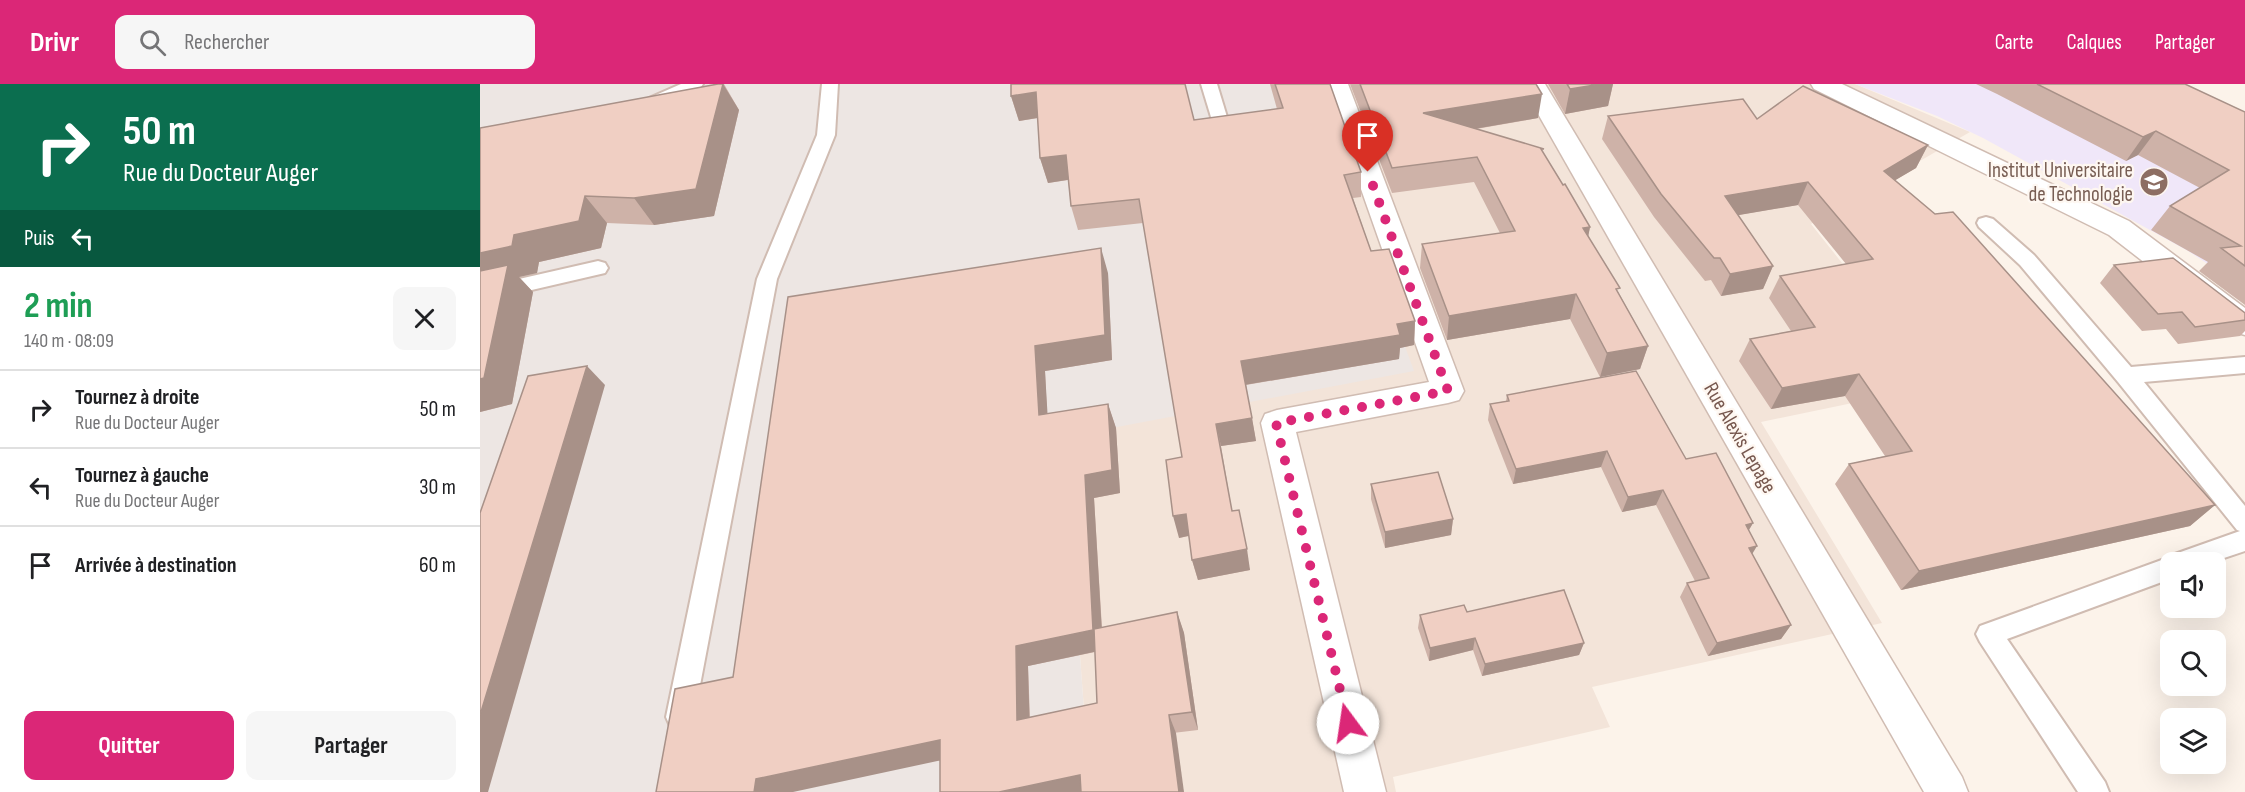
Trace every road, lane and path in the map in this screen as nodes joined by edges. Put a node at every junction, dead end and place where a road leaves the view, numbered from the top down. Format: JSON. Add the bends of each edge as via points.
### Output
{"nodes":[{"id":1,"x":695,"y":84,"type":"edge"},
{"id":2,"x":830,"y":84,"type":"edge"},
{"id":3,"x":1209,"y":84,"type":"edge"},
{"id":4,"x":1336,"y":84,"type":"edge"},
{"id":5,"x":1533,"y":84,"type":"edge"},
{"id":6,"x":1823,"y":84,"type":"edge"},
{"id":7,"x":640,"y":106,"type":"edge"},
{"id":8,"x":1220,"y":117,"type":"edge"},
{"id":9,"x":1986,"y":223,"type":"dead end"},
{"id":10,"x":598,"y":268,"type":"dead end"},
{"id":11,"x":480,"y":295,"type":"edge"},
{"id":12,"x":2245,"y":324,"type":"edge"},
{"id":13,"x":2245,"y":365,"type":"edge"},
{"id":14,"x":2126,"y":376,"type":"junction"},
{"id":15,"x":2245,"y":523,"type":"edge"},
{"id":16,"x":2245,"y":540,"type":"edge"},
{"id":17,"x":2212,"y":552,"type":"edge"},
{"id":18,"x":2160,"y":572,"type":"edge"},
{"id":19,"x":676,"y":734,"type":"edge"},
{"id":20,"x":1365,"y":792,"type":"edge"},
{"id":21,"x":1947,"y":792,"type":"edge"},
{"id":22,"x":2095,"y":792,"type":"edge"}],
"edges":[{"from":1,"to":7,"type":"lane"},
{"from":2,"to":19,"type":"lane","via":[[826,135],[767,279]]},
{"from":3,"to":8,"type":"lane"},
{"from":4,"to":20,"type":"street","via":[[1448,391],[1276,423]]},
{"from":5,"to":21,"type":"street","name":"Rue Alexis Lepage"},
{"from":6,"to":12,"type":"street","via":[[2119,228]]},
{"from":9,"to":14,"type":"lane","via":[[2027,260]]},
{"from":10,"to":11,"type":"lane"},
{"from":13,"to":14,"type":"lane"},
{"from":14,"to":15,"type":"lane"},
{"from":16,"to":17,"type":"lane"},
{"from":18,"to":22,"type":"lane","via":[[1989,634]]}]}
